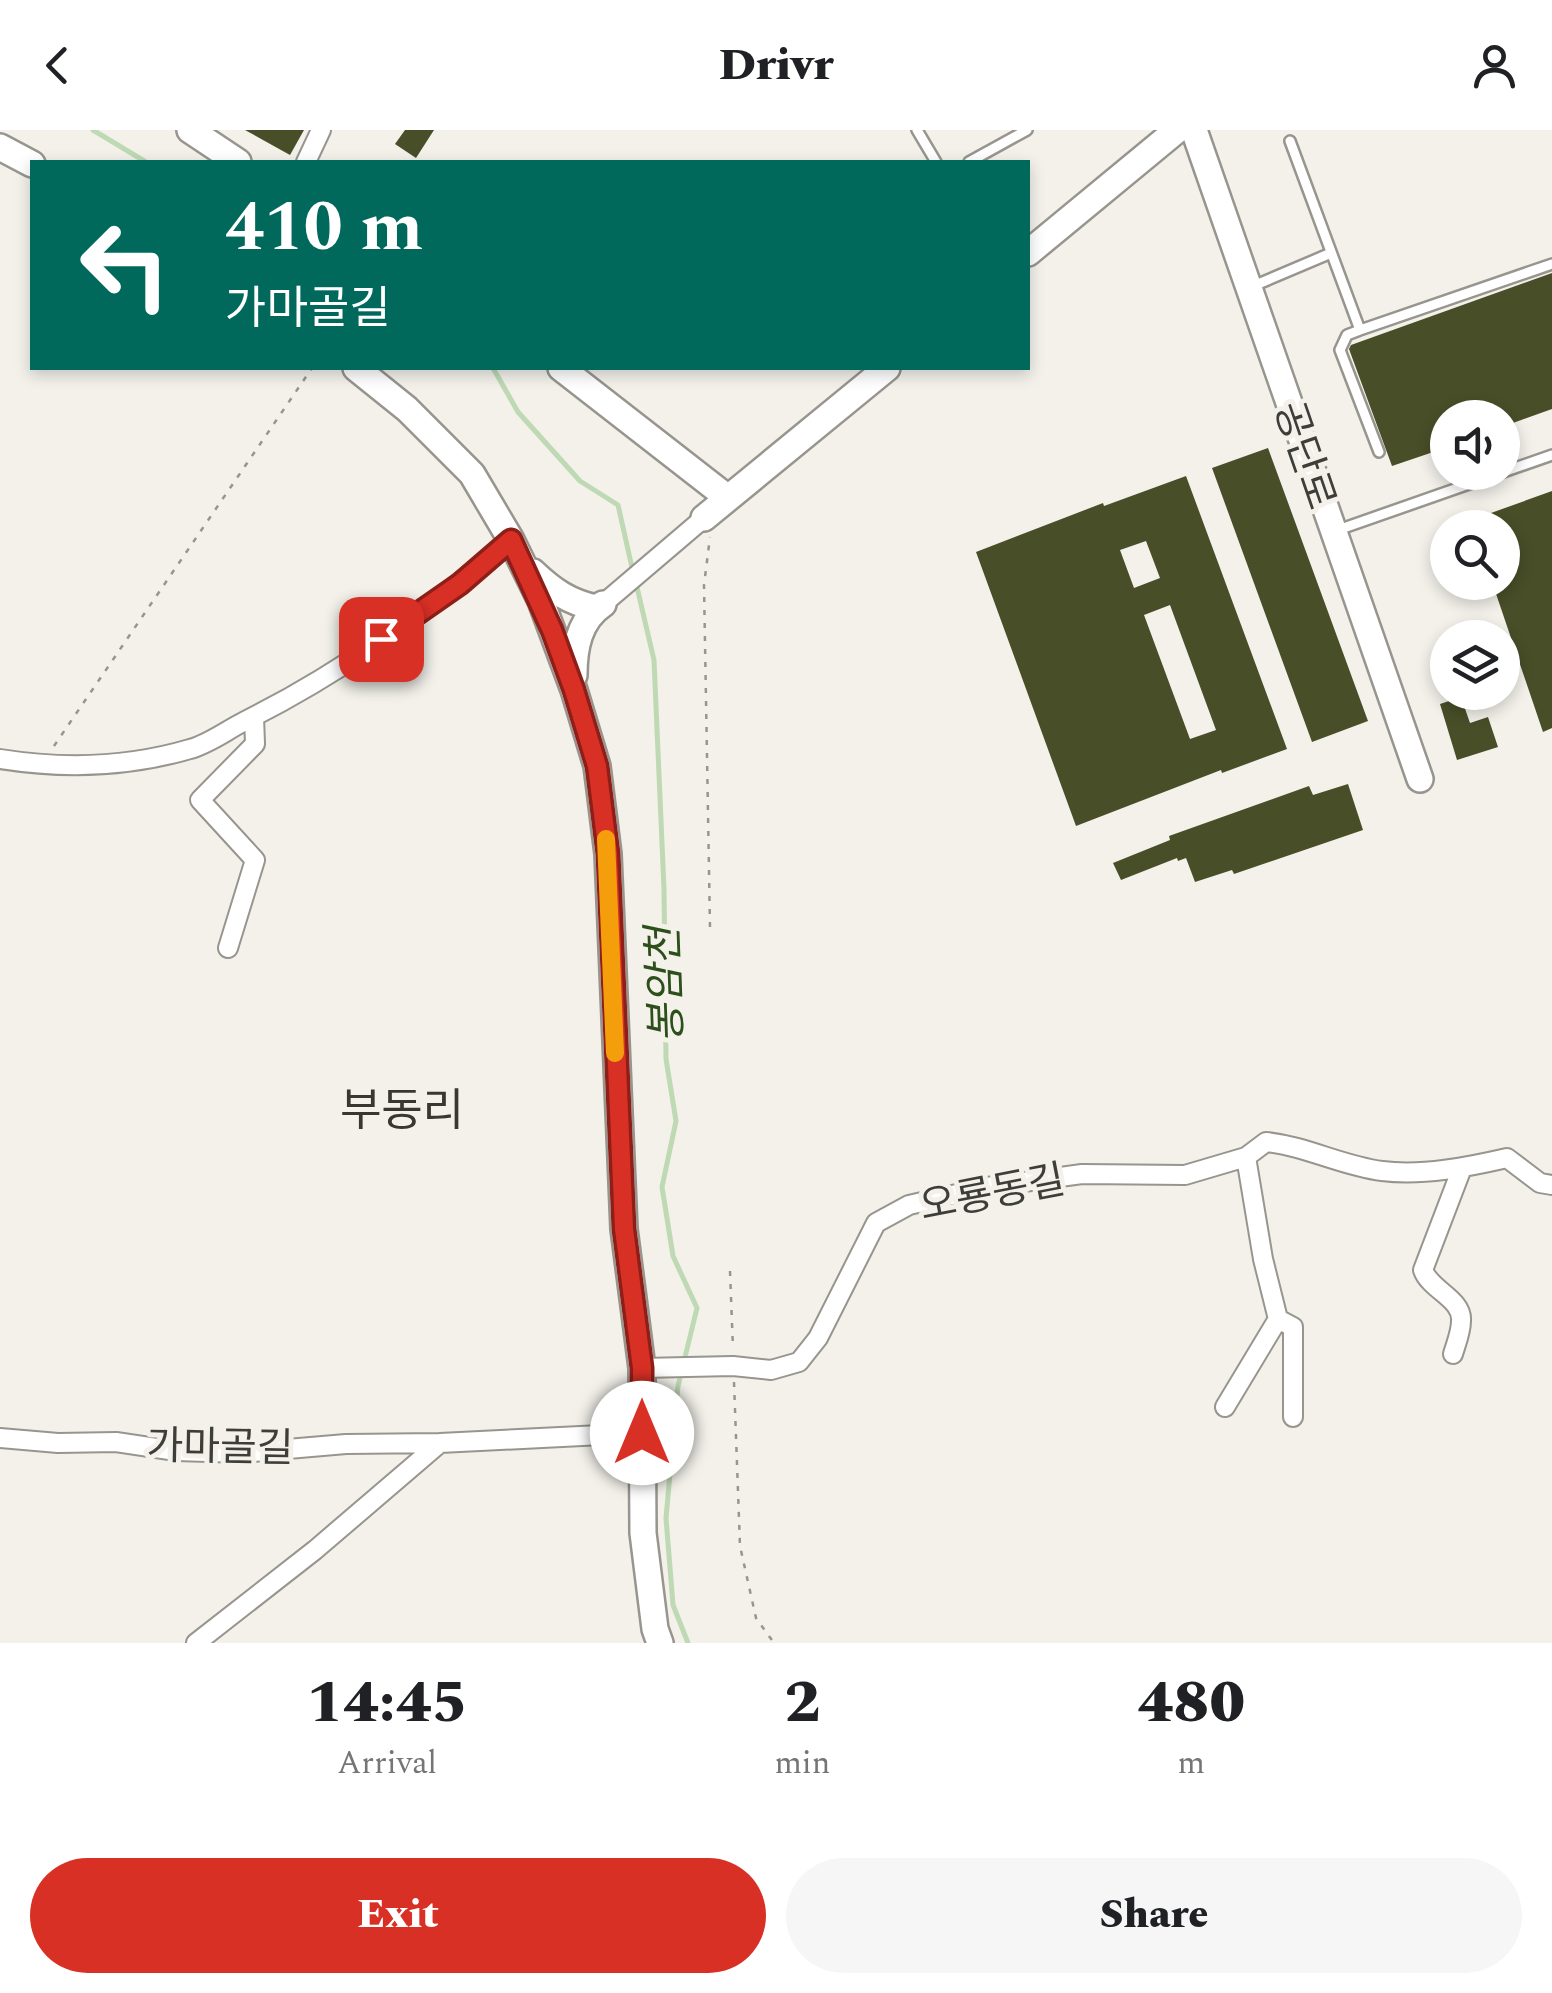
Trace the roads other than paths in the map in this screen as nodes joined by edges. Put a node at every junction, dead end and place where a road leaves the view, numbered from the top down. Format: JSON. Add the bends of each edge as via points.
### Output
{"nodes":[{"id":1,"x":192,"y":130,"type":"edge"},
{"id":2,"x":320,"y":130,"type":"edge"},
{"id":3,"x":918,"y":130,"type":"edge"},
{"id":4,"x":1027,"y":130,"type":"edge"},
{"id":5,"x":1177,"y":130,"type":"edge"},
{"id":6,"x":1194,"y":130,"type":"edge"},
{"id":7,"x":1290,"y":141,"type":"dead end"},
{"id":8,"x":0,"y":146,"type":"edge"},
{"id":9,"x":235,"y":160,"type":"edge"},
{"id":10,"x":307,"y":160,"type":"edge"},
{"id":11,"x":935,"y":160,"type":"edge"},
{"id":12,"x":974,"y":160,"type":"edge"},
{"id":13,"x":30,"y":163,"type":"edge"},
{"id":14,"x":1030,"y":250,"type":"edge"},
{"id":15,"x":1331,"y":254,"type":"junction"},
{"id":16,"x":1552,"y":264,"type":"edge"},
{"id":17,"x":1249,"y":288,"type":"junction"},
{"id":18,"x":1360,"y":330,"type":"junction"},
{"id":19,"x":358,"y":370,"type":"edge"},
{"id":20,"x":564,"y":370,"type":"edge"},
{"id":21,"x":885,"y":370,"type":"edge"},
{"id":22,"x":1379,"y":452,"type":"dead end"},
{"id":23,"x":1552,"y":455,"type":"edge"},
{"id":24,"x":728,"y":498,"type":"junction"},
{"id":25,"x":707,"y":527,"type":"joint"},
{"id":26,"x":1333,"y":532,"type":"junction"},
{"id":27,"x":516,"y":551,"type":"junction"},
{"id":28,"x":600,"y":606,"type":"junction"},
{"id":29,"x":574,"y":690,"type":"junction"},
{"id":30,"x":254,"y":717,"type":"junction"},
{"id":31,"x":0,"y":759,"type":"edge"},
{"id":32,"x":1420,"y":779,"type":"dead end"},
{"id":33,"x":228,"y":948,"type":"dead end"},
{"id":34,"x":1246,"y":1157,"type":"junction"},
{"id":35,"x":1462,"y":1168,"type":"junction"},
{"id":36,"x":1552,"y":1184,"type":"edge"},
{"id":37,"x":1278,"y":1320,"type":"junction"},
{"id":38,"x":1453,"y":1354,"type":"dead end"},
{"id":39,"x":652,"y":1367,"type":"junction"},
{"id":40,"x":1224,"y":1407,"type":"dead end"},
{"id":41,"x":1293,"y":1417,"type":"dead end"},
{"id":42,"x":635,"y":1433,"type":"junction"},
{"id":43,"x":0,"y":1438,"type":"edge"},
{"id":44,"x":440,"y":1443,"type":"junction"},
{"id":45,"x":196,"y":1643,"type":"edge"},
{"id":46,"x":660,"y":1643,"type":"edge"}],
"edges":[{"from":1,"to":9,"type":"street"},
{"from":2,"to":10,"type":"street"},
{"from":3,"to":11,"type":"lane"},
{"from":4,"to":12,"type":"lane"},
{"from":5,"to":14,"type":"street"},
{"from":6,"to":17,"type":"street","name":"공단로"},
{"from":7,"to":15,"type":"lane"},
{"from":8,"to":13,"type":"street"},
{"from":15,"to":17,"type":"lane"},
{"from":15,"to":18,"type":"lane"},
{"from":16,"to":18,"type":"lane"},
{"from":17,"to":26,"type":"street","name":"공단로"},
{"from":18,"to":22,"type":"lane","via":[[1347,335],[1340,350]]},
{"from":19,"to":27,"type":"street","via":[[472,474]]},
{"from":20,"to":24,"type":"street"},
{"from":21,"to":24,"type":"street"},
{"from":23,"to":26,"type":"lane"},
{"from":24,"to":25,"type":"street"},
{"from":25,"to":28,"type":"street"},
{"from":26,"to":32,"type":"street","name":"공단로"},
{"from":27,"to":28,"type":"street","via":[[553,592]]},
{"from":27,"to":29,"type":"street"},
{"from":27,"to":30,"type":"street"},
{"from":28,"to":29,"type":"street","via":[[574,648]]},
{"from":29,"to":39,"type":"street","via":[[597,766],[608,854],[624,1229]]},
{"from":30,"to":31,"type":"street","via":[[194,748],[88,766]]},
{"from":30,"to":33,"type":"street","via":[[255,744],[200,800],[256,860]]},
{"from":34,"to":35,"type":"street","name":"오룡동길","via":[[1266,1142],[1381,1171]]},
{"from":34,"to":37,"type":"street"},
{"from":34,"to":39,"type":"street","name":"오룡동길","via":[[1185,1175],[1082,1174],[910,1204],[876,1223],[818,1338],[798,1362],[771,1370]]},
{"from":35,"to":36,"type":"street","name":"오룡동길","via":[[1508,1158],[1540,1184]]},
{"from":35,"to":38,"type":"street","via":[[1423,1270],[1427,1282],[1459,1307]]},
{"from":37,"to":40,"type":"street"},
{"from":37,"to":41,"type":"street","via":[[1293,1327]]},
{"from":39,"to":42,"type":"street"},
{"from":42,"to":44,"type":"street","name":"가마골길"},
{"from":42,"to":46,"type":"street"},
{"from":43,"to":44,"type":"street","name":"가마골길","via":[[242,1453]]},
{"from":44,"to":45,"type":"street"}]}
